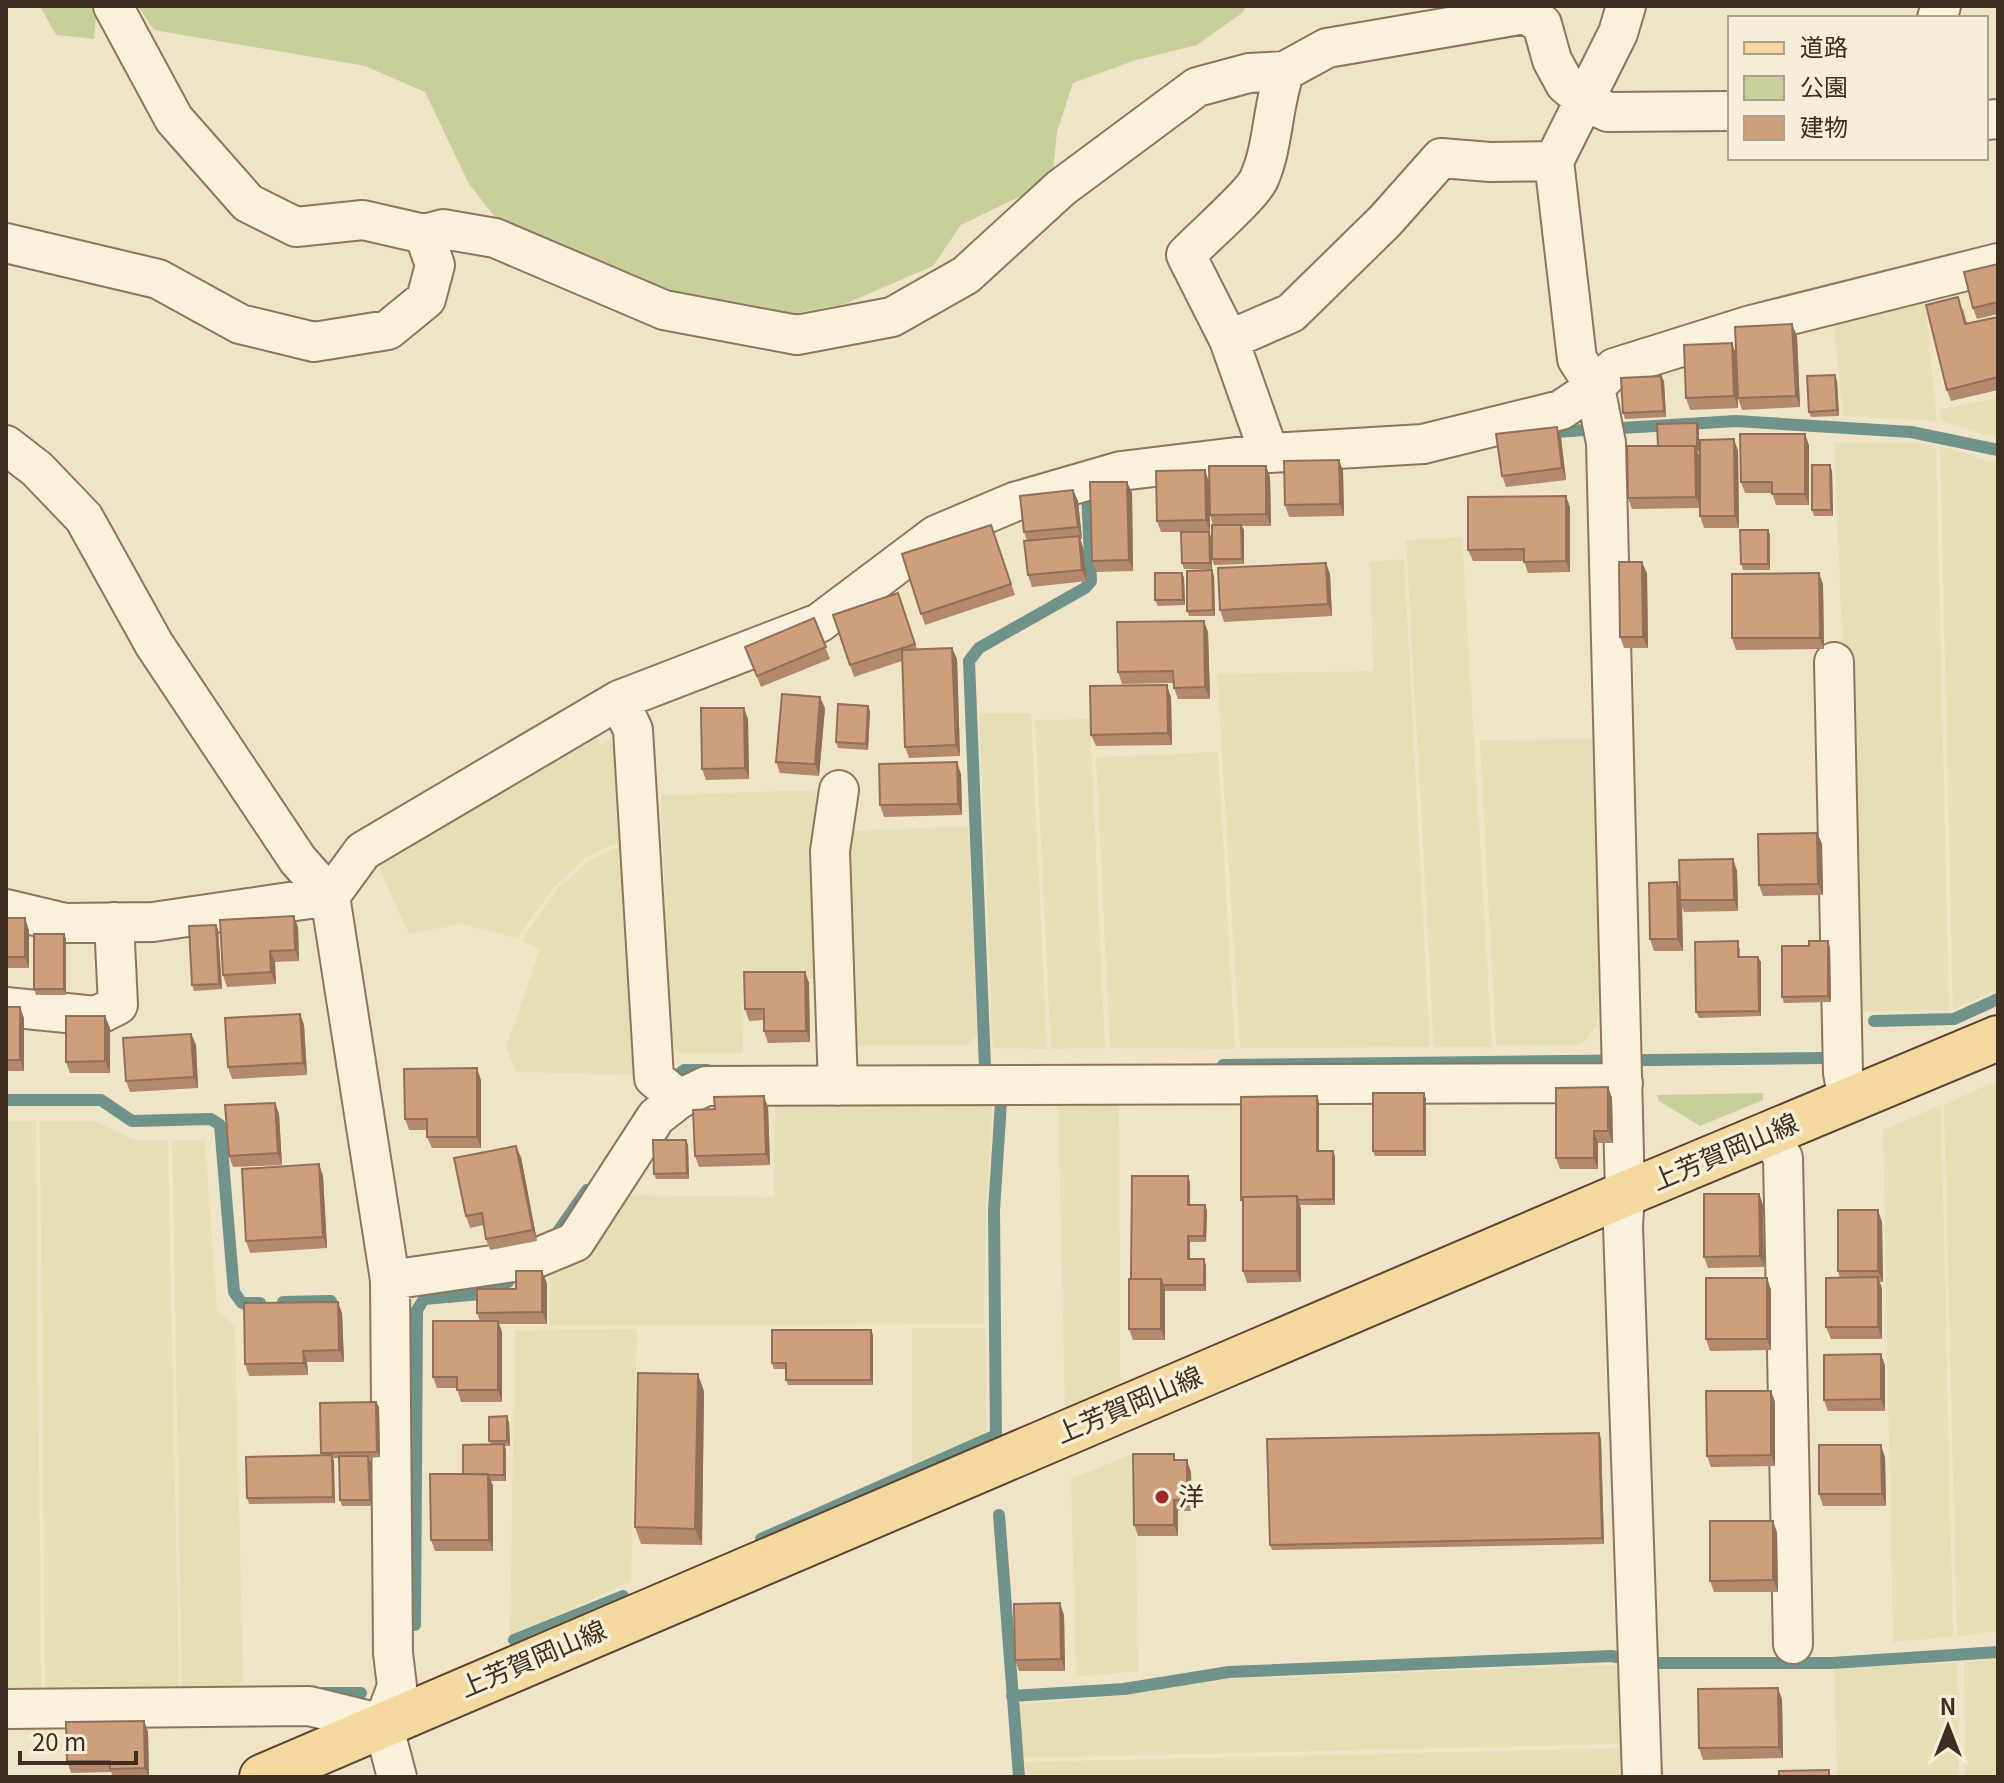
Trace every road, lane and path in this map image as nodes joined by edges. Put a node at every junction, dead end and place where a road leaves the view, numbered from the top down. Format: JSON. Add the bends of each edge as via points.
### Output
{"nodes":[{"id":1,"x":113,"y":6,"type":"edge"},
{"id":2,"x":1626,"y":6,"type":"edge"},
{"id":3,"x":1393,"y":22,"type":"edge"},
{"id":4,"x":1285,"y":71,"type":"junction"},
{"id":5,"x":1585,"y":101,"type":"junction"},
{"id":6,"x":1728,"y":111,"type":"edge"},
{"id":7,"x":1554,"y":161,"type":"junction"},
{"id":8,"x":424,"y":234,"type":"junction"},
{"id":9,"x":6,"y":243,"type":"edge"},
{"id":10,"x":1998,"y":263,"type":"edge"},
{"id":11,"x":1229,"y":340,"type":"junction"},
{"id":12,"x":1595,"y":387,"type":"junction"},
{"id":13,"x":6,"y":445,"type":"edge"},
{"id":14,"x":1269,"y":453,"type":"junction"},
{"id":15,"x":1834,"y":662,"type":"dead end"},
{"id":16,"x":619,"y":700,"type":"junction"},
{"id":17,"x":839,"y":790,"type":"dead end"},
{"id":18,"x":330,"y":896,"type":"junction"},
{"id":19,"x":6,"y":909,"type":"edge"},
{"id":20,"x":114,"y":922,"type":"junction"},
{"id":21,"x":6,"y":1007,"type":"edge"},
{"id":22,"x":1998,"y":1038,"type":"edge"},
{"id":23,"x":1622,"y":1070,"type":"junction"},
{"id":24,"x":837,"y":1072,"type":"junction"},
{"id":25,"x":667,"y":1089,"type":"junction"},
{"id":26,"x":1848,"y":1100,"type":"junction"},
{"id":27,"x":1769,"y":1133,"type":"junction"},
{"id":28,"x":1625,"y":1194,"type":"junction"},
{"id":29,"x":390,"y":1280,"type":"junction"},
{"id":30,"x":1793,"y":1644,"type":"dead end"},
{"id":31,"x":6,"y":1709,"type":"edge"},
{"id":32,"x":383,"y":1724,"type":"junction"},
{"id":33,"x":262,"y":1777,"type":"edge"},
{"id":34,"x":397,"y":1777,"type":"edge"},
{"id":35,"x":1642,"y":1777,"type":"edge"}],
"edges":[{"from":1,"to":8,"type":"street","via":[[174,119],[248,203],[296,227],[363,220]]},
{"from":2,"to":5,"type":"street"},
{"from":3,"to":4,"type":"street"},
{"from":3,"to":5,"type":"street","via":[[1525,14],[1542,24],[1565,84]]},
{"from":4,"to":8,"type":"street","via":[[1249,73],[1197,87],[1061,188],[966,275],[892,317],[797,335],[664,310],[495,238],[443,229]]},
{"from":4,"to":11,"type":"street","via":[[1258,182],[1186,255]]},
{"from":5,"to":6,"type":"street","via":[[1608,112]]},
{"from":5,"to":7,"type":"street"},
{"from":7,"to":11,"type":"street","via":[[1441,158],[1291,313]]},
{"from":7,"to":12,"type":"street","via":[[1577,359]]},
{"from":8,"to":9,"type":"street","via":[[435,265],[426,299],[388,330],[314,342],[240,324],[158,279]]},
{"from":10,"to":12,"type":"street","via":[[1751,325],[1614,368]]},
{"from":11,"to":14,"type":"street"},
{"from":12,"to":14,"type":"street","via":[[1561,410],[1423,444]]},
{"from":12,"to":23,"type":"street","via":[[1606,443]]},
{"from":13,"to":18,"type":"street","via":[[84,518],[154,644],[298,860]]},
{"from":14,"to":16,"type":"street","via":[[1121,471],[1014,502],[936,535],[819,623]]},
{"from":15,"to":26,"type":"street","via":[[1843,1073]]},
{"from":16,"to":18,"type":"street","via":[[363,851]]},
{"from":16,"to":25,"type":"street","via":[[633,730]]},
{"from":17,"to":24,"type":"street","via":[[830,851]]},
{"from":18,"to":20,"type":"street","via":[[153,922]]},
{"from":18,"to":29,"type":"street"},
{"from":19,"to":20,"type":"street","via":[[65,923]]},
{"from":20,"to":21,"type":"street","via":[[118,1005],[96,1016]]},
{"from":22,"to":26,"type":"main road","name":"上芳賀岡山線"},
{"from":23,"to":24,"type":"street"},
{"from":23,"to":28,"type":"street"},
{"from":24,"to":25,"type":"street"},
{"from":25,"to":29,"type":"street","via":[[656,1117],[575,1242],[534,1259]]},
{"from":26,"to":27,"type":"main road","name":"上芳賀岡山線"},
{"from":27,"to":28,"type":"main road","name":"上芳賀岡山線"},
{"from":27,"to":30,"type":"street","via":[[1783,1158]]},
{"from":28,"to":32,"type":"main road","name":"上芳賀岡山線"},
{"from":28,"to":35,"type":"street"},
{"from":29,"to":32,"type":"street","via":[[397,1686]]},
{"from":31,"to":32,"type":"street","via":[[309,1706]]},
{"from":32,"to":33,"type":"main road","name":"上芳賀岡山線"},
{"from":32,"to":34,"type":"street"}]}
